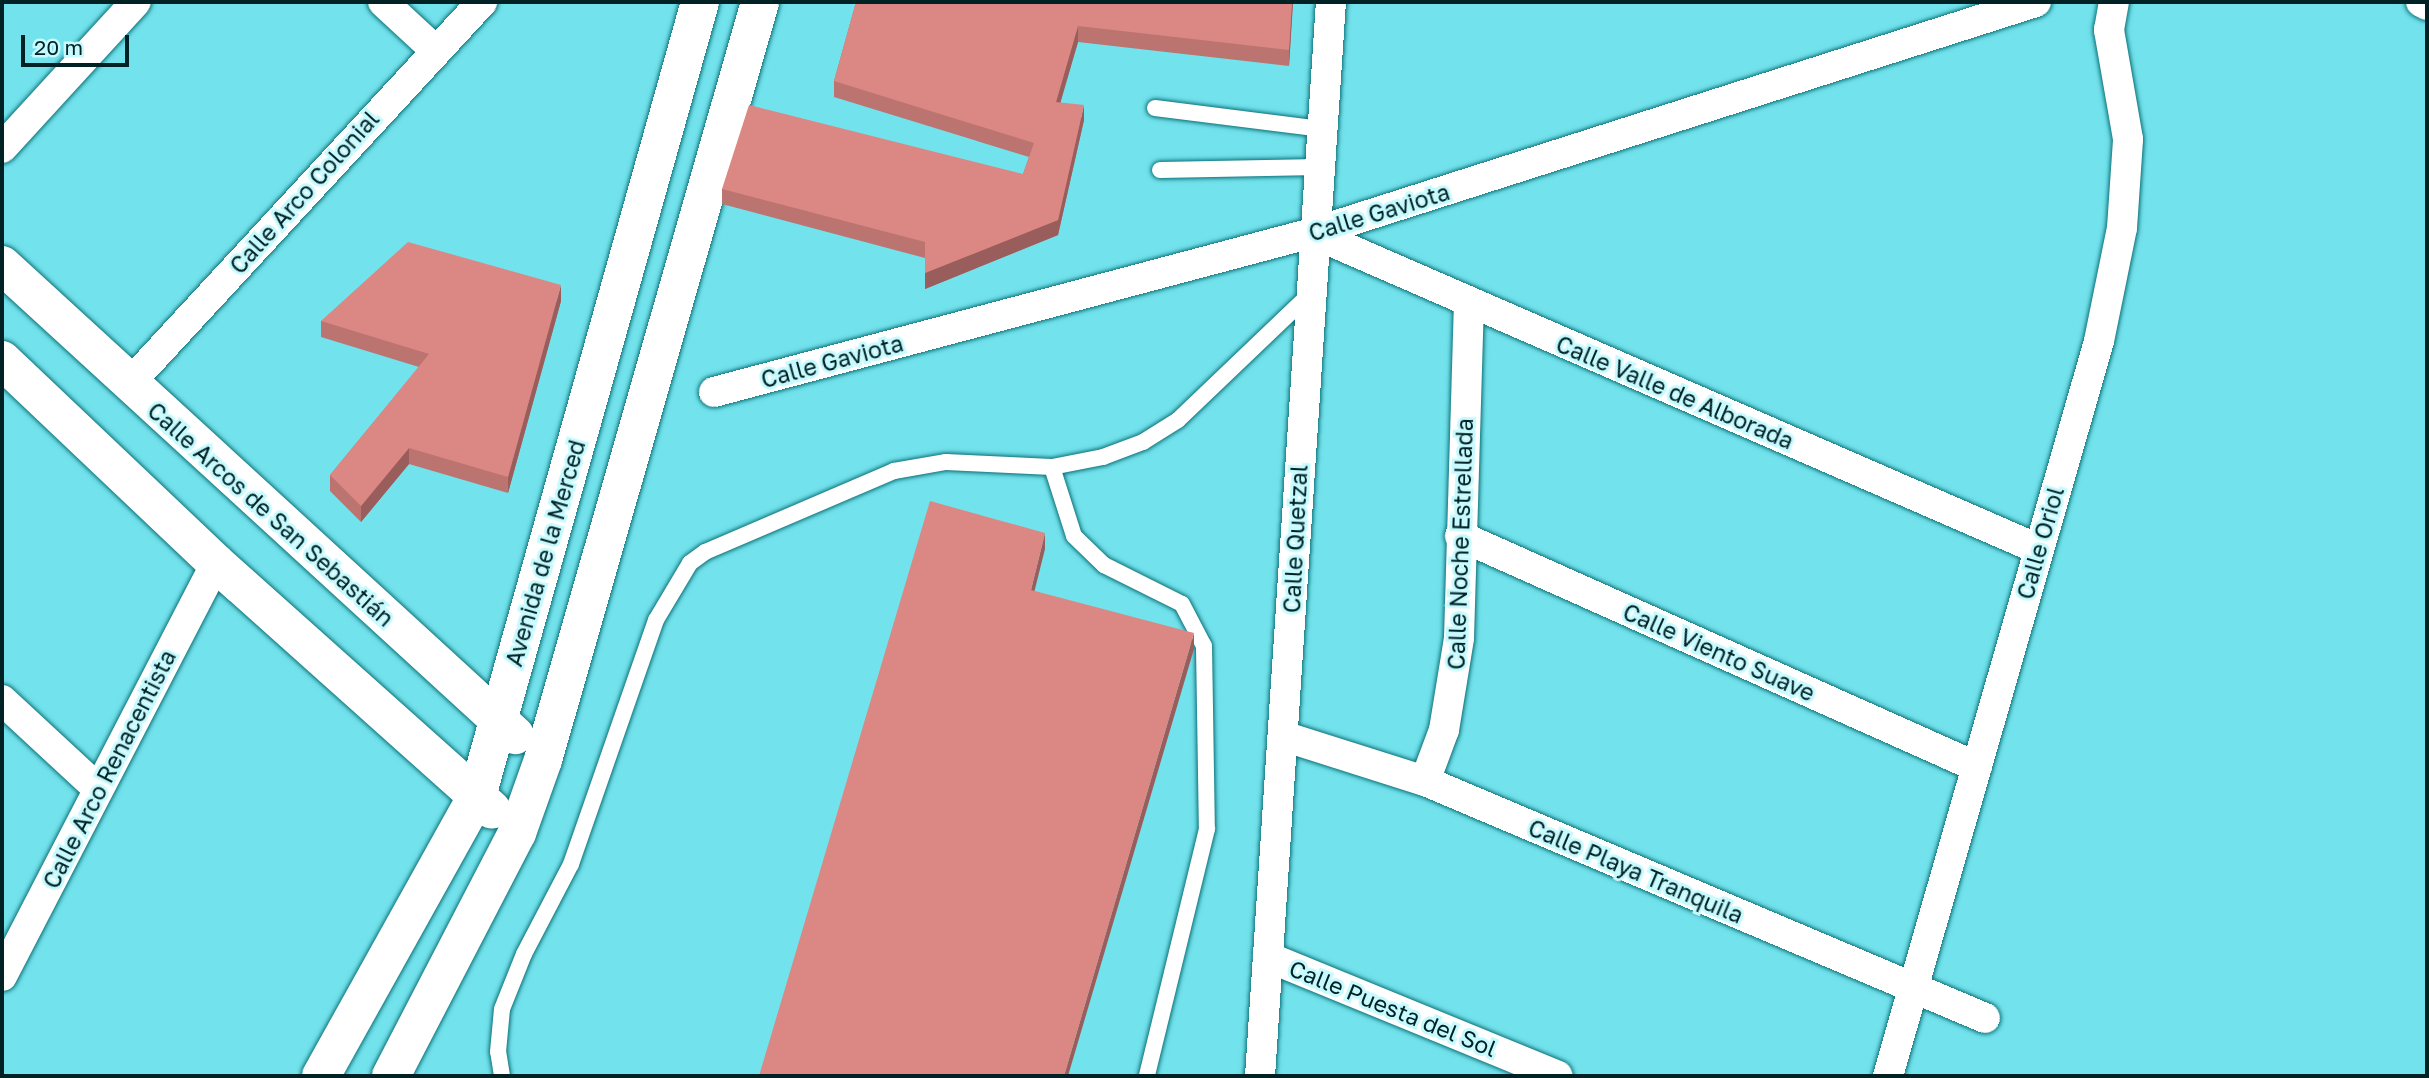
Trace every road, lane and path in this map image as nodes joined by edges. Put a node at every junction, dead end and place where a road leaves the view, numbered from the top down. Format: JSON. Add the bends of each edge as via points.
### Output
{"nodes":[{"id":1,"x":136,"y":2,"type":"edge"},
{"id":2,"x":383,"y":2,"type":"edge"},
{"id":3,"x":482,"y":2,"type":"edge"},
{"id":4,"x":701,"y":2,"type":"edge"},
{"id":5,"x":760,"y":2,"type":"edge"},
{"id":6,"x":1331,"y":2,"type":"edge"},
{"id":7,"x":2036,"y":2,"type":"edge"},
{"id":8,"x":2114,"y":2,"type":"edge"},
{"id":9,"x":2421,"y":2,"type":"edge"},
{"id":10,"x":2427,"y":5,"type":"edge"},
{"id":11,"x":434,"y":49,"type":"junction"},
{"id":12,"x":1155,"y":108,"type":"dead end"},
{"id":13,"x":1321,"y":129,"type":"junction"},
{"id":14,"x":2,"y":148,"type":"edge"},
{"id":15,"x":1319,"y":167,"type":"junction"},
{"id":16,"x":1160,"y":170,"type":"dead end"},
{"id":17,"x":1312,"y":233,"type":"junction"},
{"id":18,"x":2,"y":265,"type":"edge"},
{"id":19,"x":1309,"y":295,"type":"junction"},
{"id":20,"x":1469,"y":303,"type":"junction"},
{"id":21,"x":2,"y":360,"type":"edge"},
{"id":22,"x":128,"y":385,"type":"junction"},
{"id":23,"x":714,"y":392,"type":"dead end"},
{"id":24,"x":1052,"y":467,"type":"junction"},
{"id":25,"x":1460,"y":536,"type":"junction"},
{"id":26,"x":2038,"y":549,"type":"junction"},
{"id":27,"x":216,"y":563,"type":"junction"},
{"id":28,"x":2,"y":700,"type":"edge"},
{"id":29,"x":498,"y":720,"type":"junction"},
{"id":30,"x":1283,"y":736,"type":"junction"},
{"id":31,"x":543,"y":760,"type":"junction"},
{"id":32,"x":1977,"y":767,"type":"junction"},
{"id":33,"x":1426,"y":781,"type":"junction"},
{"id":34,"x":98,"y":789,"type":"junction"},
{"id":35,"x":477,"y":796,"type":"junction"},
{"id":36,"x":517,"y":833,"type":"junction"},
{"id":37,"x":1268,"y":957,"type":"junction"},
{"id":38,"x":2,"y":976,"type":"edge"},
{"id":39,"x":1911,"y":989,"type":"junction"},
{"id":40,"x":1984,"y":1018,"type":"dead end"},
{"id":41,"x":321,"y":1076,"type":"edge"},
{"id":42,"x":391,"y":1076,"type":"edge"},
{"id":43,"x":502,"y":1076,"type":"edge"},
{"id":44,"x":1147,"y":1076,"type":"edge"},
{"id":45,"x":1260,"y":1076,"type":"edge"},
{"id":46,"x":1558,"y":1076,"type":"edge"},
{"id":47,"x":1888,"y":1076,"type":"edge"}],
"edges":[{"from":1,"to":14,"type":"street"},
{"from":2,"to":11,"type":"street"},
{"from":3,"to":11,"type":"street","name":"Calle Arco Colonial"},
{"from":4,"to":29,"type":"street","name":"Avenida de la Merced"},
{"from":5,"to":31,"type":"street"},
{"from":6,"to":13,"type":"street","name":"Calle Quetzal"},
{"from":7,"to":17,"type":"street","name":"Calle Gaviota"},
{"from":8,"to":26,"type":"street","name":"Calle Oriol","via":[[2109,30],[2128,139],[2122,228],[2099,341]]},
{"from":9,"to":10,"type":"street"},
{"from":11,"to":22,"type":"street","name":"Calle Arco Colonial"},
{"from":12,"to":13,"type":"lane"},
{"from":13,"to":15,"type":"street","name":"Calle Quetzal"},
{"from":15,"to":16,"type":"lane"},
{"from":15,"to":17,"type":"street","name":"Calle Quetzal"},
{"from":17,"to":19,"type":"street","name":"Calle Quetzal"},
{"from":17,"to":20,"type":"street","name":"Calle Valle de Alborada"},
{"from":17,"to":23,"type":"street","name":"Calle Gaviota"},
{"from":18,"to":22,"type":"street","name":"Calle Arcos de San Sebastián"},
{"from":19,"to":24,"type":"lane","via":[[1178,420],[1113,453]]},
{"from":19,"to":30,"type":"street","name":"Calle Quetzal"},
{"from":20,"to":25,"type":"street","name":"Calle Noche Estrellada"},
{"from":20,"to":26,"type":"street","name":"Calle Valle de Alborada"},
{"from":21,"to":27,"type":"street"},
{"from":22,"to":29,"type":"street","name":"Calle Arcos de San Sebastián"},
{"from":24,"to":43,"type":"lane","via":[[946,462],[894,471],[705,552],[690,563],[656,620],[571,864],[524,954],[502,1009],[498,1052]]},
{"from":24,"to":44,"type":"lane","via":[[1074,536],[1104,565],[1182,604],[1204,646],[1207,830]]},
{"from":25,"to":32,"type":"street","name":"Calle Viento Suave"},
{"from":25,"to":33,"type":"street","name":"Calle Noche Estrellada","via":[[1455,677],[1444,730]]},
{"from":26,"to":32,"type":"street","name":"Calle Oriol"},
{"from":27,"to":34,"type":"street","name":"Calle Arco Renacentista"},
{"from":27,"to":35,"type":"street"},
{"from":28,"to":34,"type":"street"},
{"from":29,"to":31,"type":"street","name":"Calle Arcos de San Sebastián"},
{"from":29,"to":35,"type":"street","name":"Avenida de la Merced"},
{"from":30,"to":33,"type":"street","name":"Calle Playa Tranquila"},
{"from":30,"to":37,"type":"street","name":"Calle Quetzal"},
{"from":31,"to":36,"type":"street"},
{"from":32,"to":39,"type":"street","name":"Calle Oriol"},
{"from":33,"to":39,"type":"street","name":"Calle Playa Tranquila"},
{"from":34,"to":38,"type":"street","name":"Calle Arco Renacentista"},
{"from":35,"to":36,"type":"street"},
{"from":35,"to":41,"type":"street","name":"Avenida de la Merced"},
{"from":36,"to":42,"type":"street"},
{"from":37,"to":45,"type":"street","name":"Calle Quetzal"},
{"from":37,"to":46,"type":"street","name":"Calle Puesta del Sol"},
{"from":39,"to":40,"type":"street","name":"Calle Playa Tranquila"},
{"from":39,"to":47,"type":"street","name":"Calle Oriol"}]}
